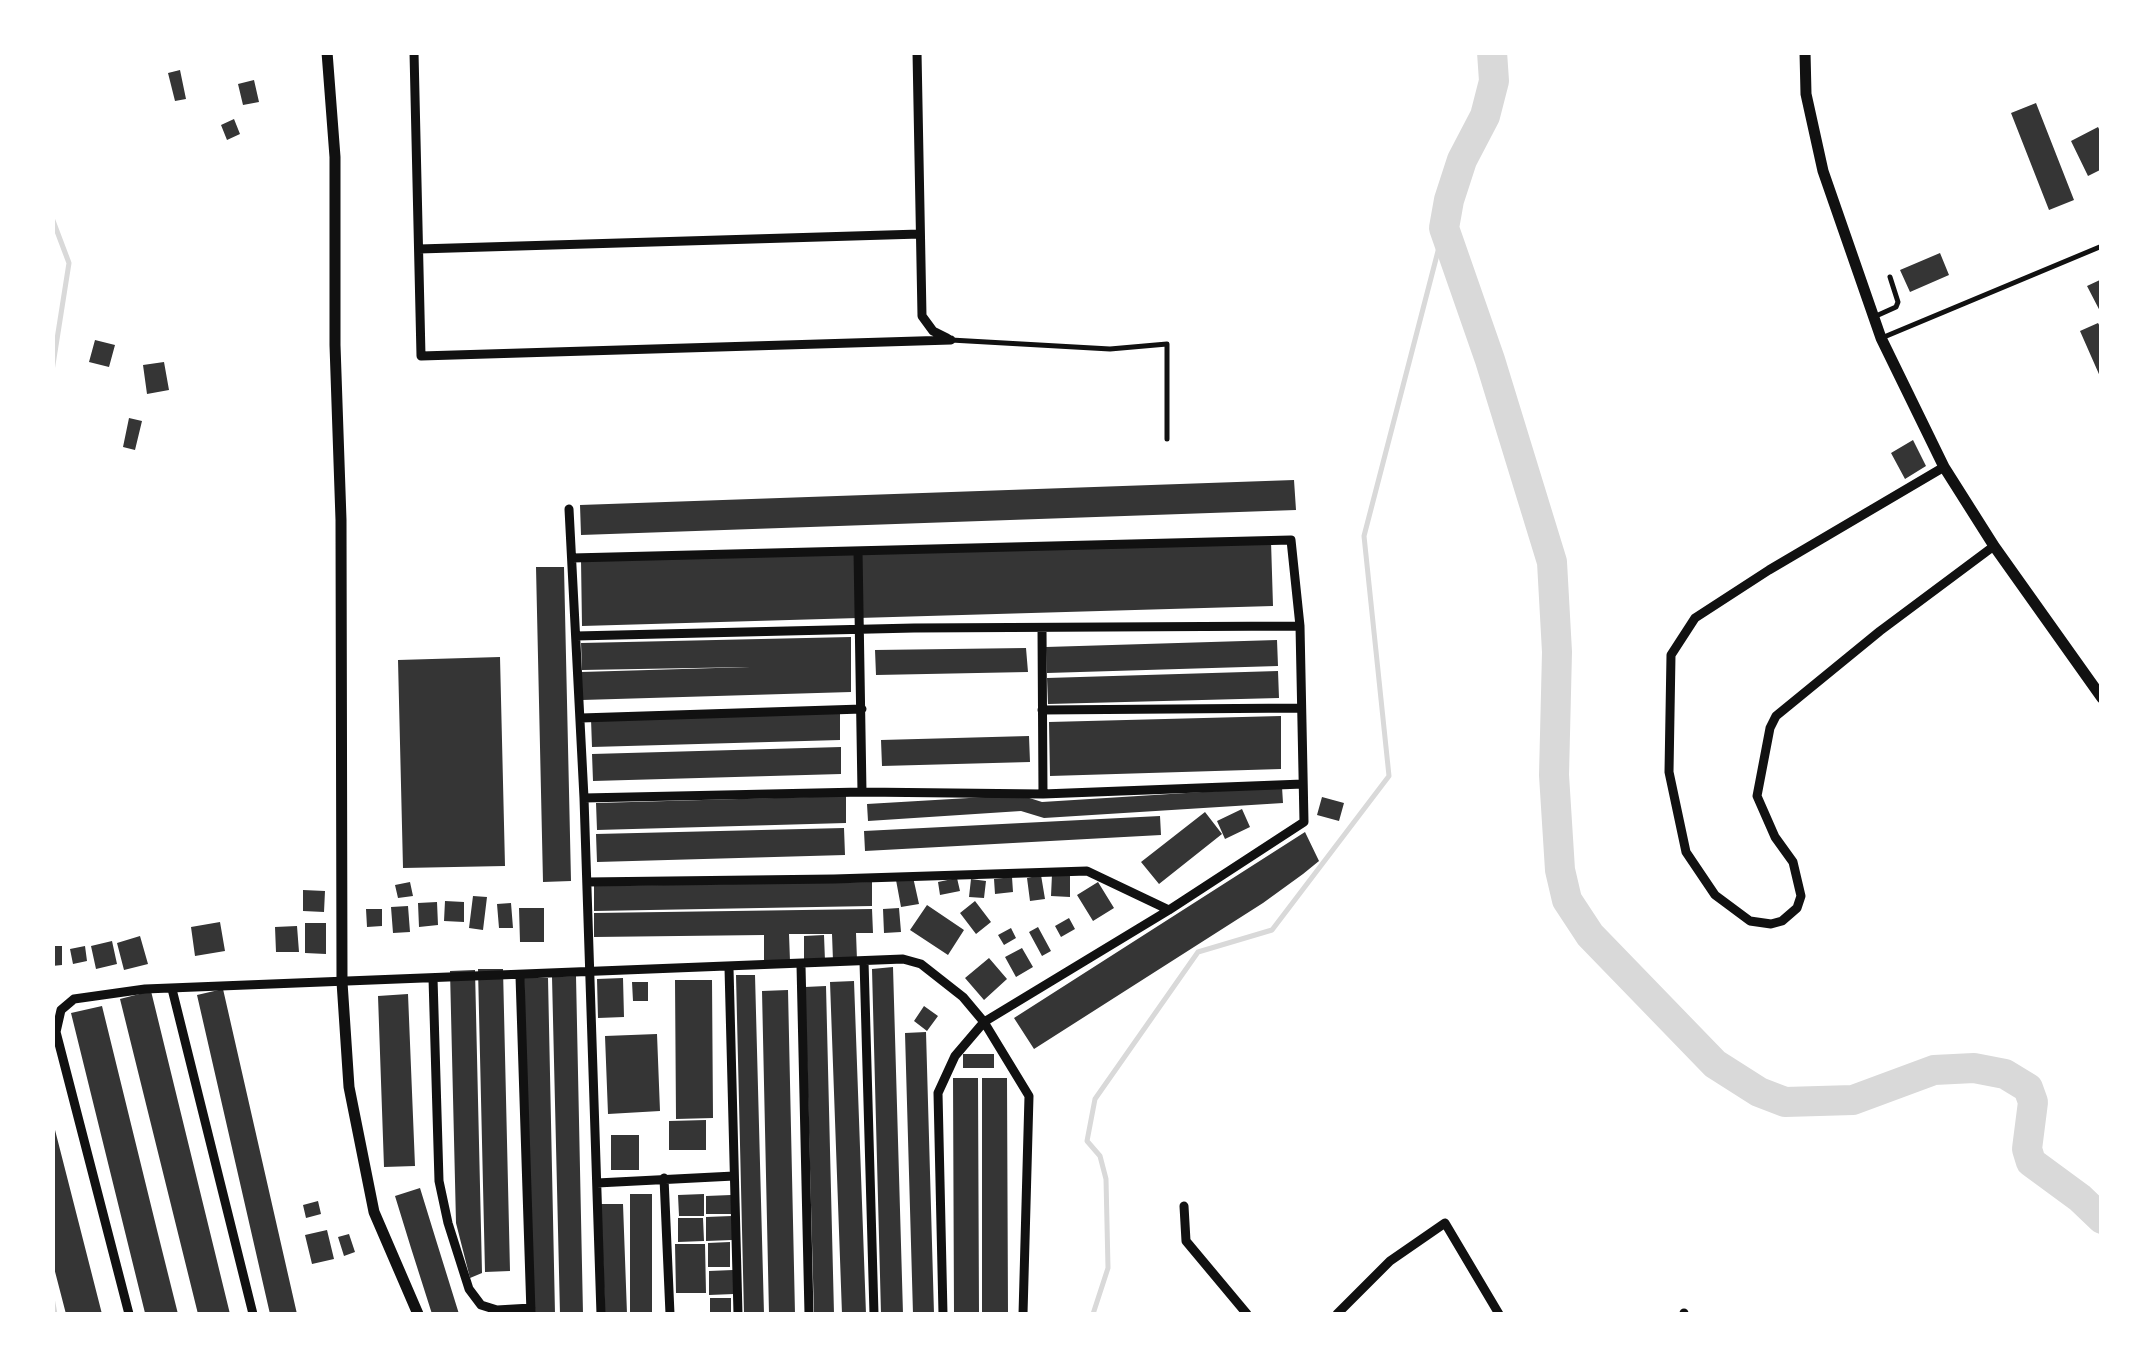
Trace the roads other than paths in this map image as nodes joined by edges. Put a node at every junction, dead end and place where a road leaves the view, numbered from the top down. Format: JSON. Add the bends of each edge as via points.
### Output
{"nodes":[{"id":1,"x":327,"y":52,"type":"edge"},
{"id":2,"x":414,"y":52,"type":"edge"},
{"id":3,"x":918,"y":52,"type":"edge"},
{"id":4,"x":1805,"y":52,"type":"edge"},
{"id":5,"x":920,"y":234,"type":"junction"},
{"id":6,"x":2102,"y":246,"type":"edge"},
{"id":7,"x":419,"y":249,"type":"junction"},
{"id":8,"x":1890,"y":276,"type":"dead end"},
{"id":9,"x":1873,"y":317,"type":"junction"},
{"id":10,"x":1881,"y":338,"type":"junction"},
{"id":11,"x":952,"y":340,"type":"junction"},
{"id":12,"x":1168,"y":439,"type":"dead end"},
{"id":13,"x":1944,"y":467,"type":"junction"},
{"id":14,"x":568,"y":509,"type":"dead end"},
{"id":15,"x":1994,"y":546,"type":"junction"},
{"id":16,"x":858,"y":551,"type":"junction"},
{"id":17,"x":572,"y":558,"type":"junction"},
{"id":18,"x":1300,"y":626,"type":"junction"},
{"id":19,"x":1042,"y":628,"type":"junction"},
{"id":20,"x":860,"y":629,"type":"junction"},
{"id":21,"x":576,"y":636,"type":"junction"},
{"id":22,"x":2102,"y":698,"type":"edge"},
{"id":23,"x":1301,"y":708,"type":"junction"},
{"id":24,"x":862,"y":709,"type":"junction"},
{"id":25,"x":1042,"y":710,"type":"junction"},
{"id":26,"x":580,"y":718,"type":"junction"},
{"id":27,"x":1303,"y":784,"type":"junction"},
{"id":28,"x":862,"y":792,"type":"junction"},
{"id":29,"x":1043,"y":794,"type":"junction"},
{"id":30,"x":584,"y":798,"type":"junction"},
{"id":31,"x":587,"y":882,"type":"junction"},
{"id":32,"x":1168,"y":910,"type":"junction"},
{"id":33,"x":864,"y":961,"type":"junction"},
{"id":34,"x":800,"y":964,"type":"junction"},
{"id":35,"x":729,"y":968,"type":"junction"},
{"id":36,"x":590,"y":973,"type":"junction"},
{"id":37,"x":520,"y":976,"type":"junction"},
{"id":38,"x":433,"y":978,"type":"junction"},
{"id":39,"x":342,"y":982,"type":"junction"},
{"id":40,"x":172,"y":989,"type":"junction"},
{"id":41,"x":984,"y":1022,"type":"junction"},
{"id":42,"x":734,"y":1176,"type":"junction"},
{"id":43,"x":664,"y":1178,"type":"junction"},
{"id":44,"x":598,"y":1183,"type":"junction"},
{"id":45,"x":1184,"y":1206,"type":"dead end"},
{"id":46,"x":531,"y":1311,"type":"edge"},
{"id":47,"x":130,"y":1314,"type":"edge"},
{"id":48,"x":253,"y":1314,"type":"edge"},
{"id":49,"x":418,"y":1314,"type":"edge"},
{"id":50,"x":601,"y":1314,"type":"edge"},
{"id":51,"x":670,"y":1314,"type":"edge"},
{"id":52,"x":738,"y":1314,"type":"edge"},
{"id":53,"x":809,"y":1314,"type":"edge"},
{"id":54,"x":874,"y":1314,"type":"edge"},
{"id":55,"x":943,"y":1314,"type":"edge"},
{"id":56,"x":1023,"y":1314,"type":"edge"},
{"id":57,"x":1247,"y":1314,"type":"edge"},
{"id":58,"x":1337,"y":1314,"type":"edge"},
{"id":59,"x":1498,"y":1314,"type":"edge"}],
"edges":[{"from":1,"to":39,"type":"street","via":[[341,520]]},
{"from":2,"to":7,"type":"street"},
{"from":3,"to":5,"type":"street"},
{"from":4,"to":9,"type":"street","via":[[1806,94],[1824,171]]},
{"from":5,"to":7,"type":"street"},
{"from":5,"to":11,"type":"street","via":[[922,316]]},
{"from":6,"to":10,"type":"lane"},
{"from":7,"to":11,"type":"street","via":[[421,356]]},
{"from":8,"to":9,"type":"lane","via":[[1896,306]]},
{"from":9,"to":10,"type":"street"},
{"from":10,"to":13,"type":"street"},
{"from":11,"to":12,"type":"lane","via":[[1110,349],[1167,344]]},
{"from":13,"to":15,"type":"street"},
{"from":13,"to":15,"type":"street","via":[[1695,618],[1671,655],[1669,772],[1686,852],[1716,895],[1750,921],[1782,921],[1801,896],[1793,862],[1757,796],[1776,716]]},
{"from":14,"to":17,"type":"street"},
{"from":15,"to":22,"type":"street"},
{"from":16,"to":17,"type":"street"},
{"from":16,"to":18,"type":"street","via":[[1291,540]]},
{"from":16,"to":20,"type":"street"},
{"from":17,"to":21,"type":"street"},
{"from":18,"to":19,"type":"street"},
{"from":18,"to":23,"type":"street"},
{"from":19,"to":20,"type":"street"},
{"from":19,"to":25,"type":"street"},
{"from":20,"to":21,"type":"street"},
{"from":20,"to":24,"type":"street"},
{"from":21,"to":26,"type":"street"},
{"from":23,"to":25,"type":"street"},
{"from":23,"to":27,"type":"street"},
{"from":24,"to":26,"type":"street"},
{"from":24,"to":28,"type":"street"},
{"from":25,"to":29,"type":"street"},
{"from":26,"to":30,"type":"street"},
{"from":27,"to":29,"type":"street"},
{"from":27,"to":32,"type":"street","via":[[1304,822]]},
{"from":28,"to":29,"type":"street"},
{"from":28,"to":30,"type":"street"},
{"from":30,"to":31,"type":"street"},
{"from":31,"to":32,"type":"street","via":[[1086,870]]},
{"from":31,"to":36,"type":"street"},
{"from":32,"to":41,"type":"street"},
{"from":33,"to":34,"type":"street"},
{"from":33,"to":41,"type":"street","via":[[921,964]]},
{"from":33,"to":54,"type":"street"},
{"from":34,"to":35,"type":"street"},
{"from":34,"to":53,"type":"street"},
{"from":35,"to":36,"type":"street"},
{"from":35,"to":42,"type":"street"},
{"from":36,"to":37,"type":"street"},
{"from":36,"to":44,"type":"street"},
{"from":37,"to":38,"type":"street"},
{"from":37,"to":46,"type":"street"},
{"from":38,"to":39,"type":"street"},
{"from":38,"to":46,"type":"street","via":[[439,1181],[448,1223],[469,1289],[481,1305]]},
{"from":39,"to":40,"type":"street"},
{"from":39,"to":49,"type":"street","via":[[350,1087],[374,1212]]},
{"from":40,"to":47,"type":"street","via":[[74,999],[61,1010],[56,1032]]},
{"from":40,"to":48,"type":"street"},
{"from":41,"to":55,"type":"street","via":[[955,1056],[938,1092]]},
{"from":41,"to":56,"type":"street","via":[[1028,1096]]},
{"from":42,"to":43,"type":"street"},
{"from":42,"to":52,"type":"street"},
{"from":43,"to":44,"type":"street"},
{"from":43,"to":51,"type":"street"},
{"from":44,"to":50,"type":"street"},
{"from":45,"to":57,"type":"street","via":[[1186,1241]]},
{"from":58,"to":59,"type":"street","via":[[1390,1262],[1445,1223]]}]}
